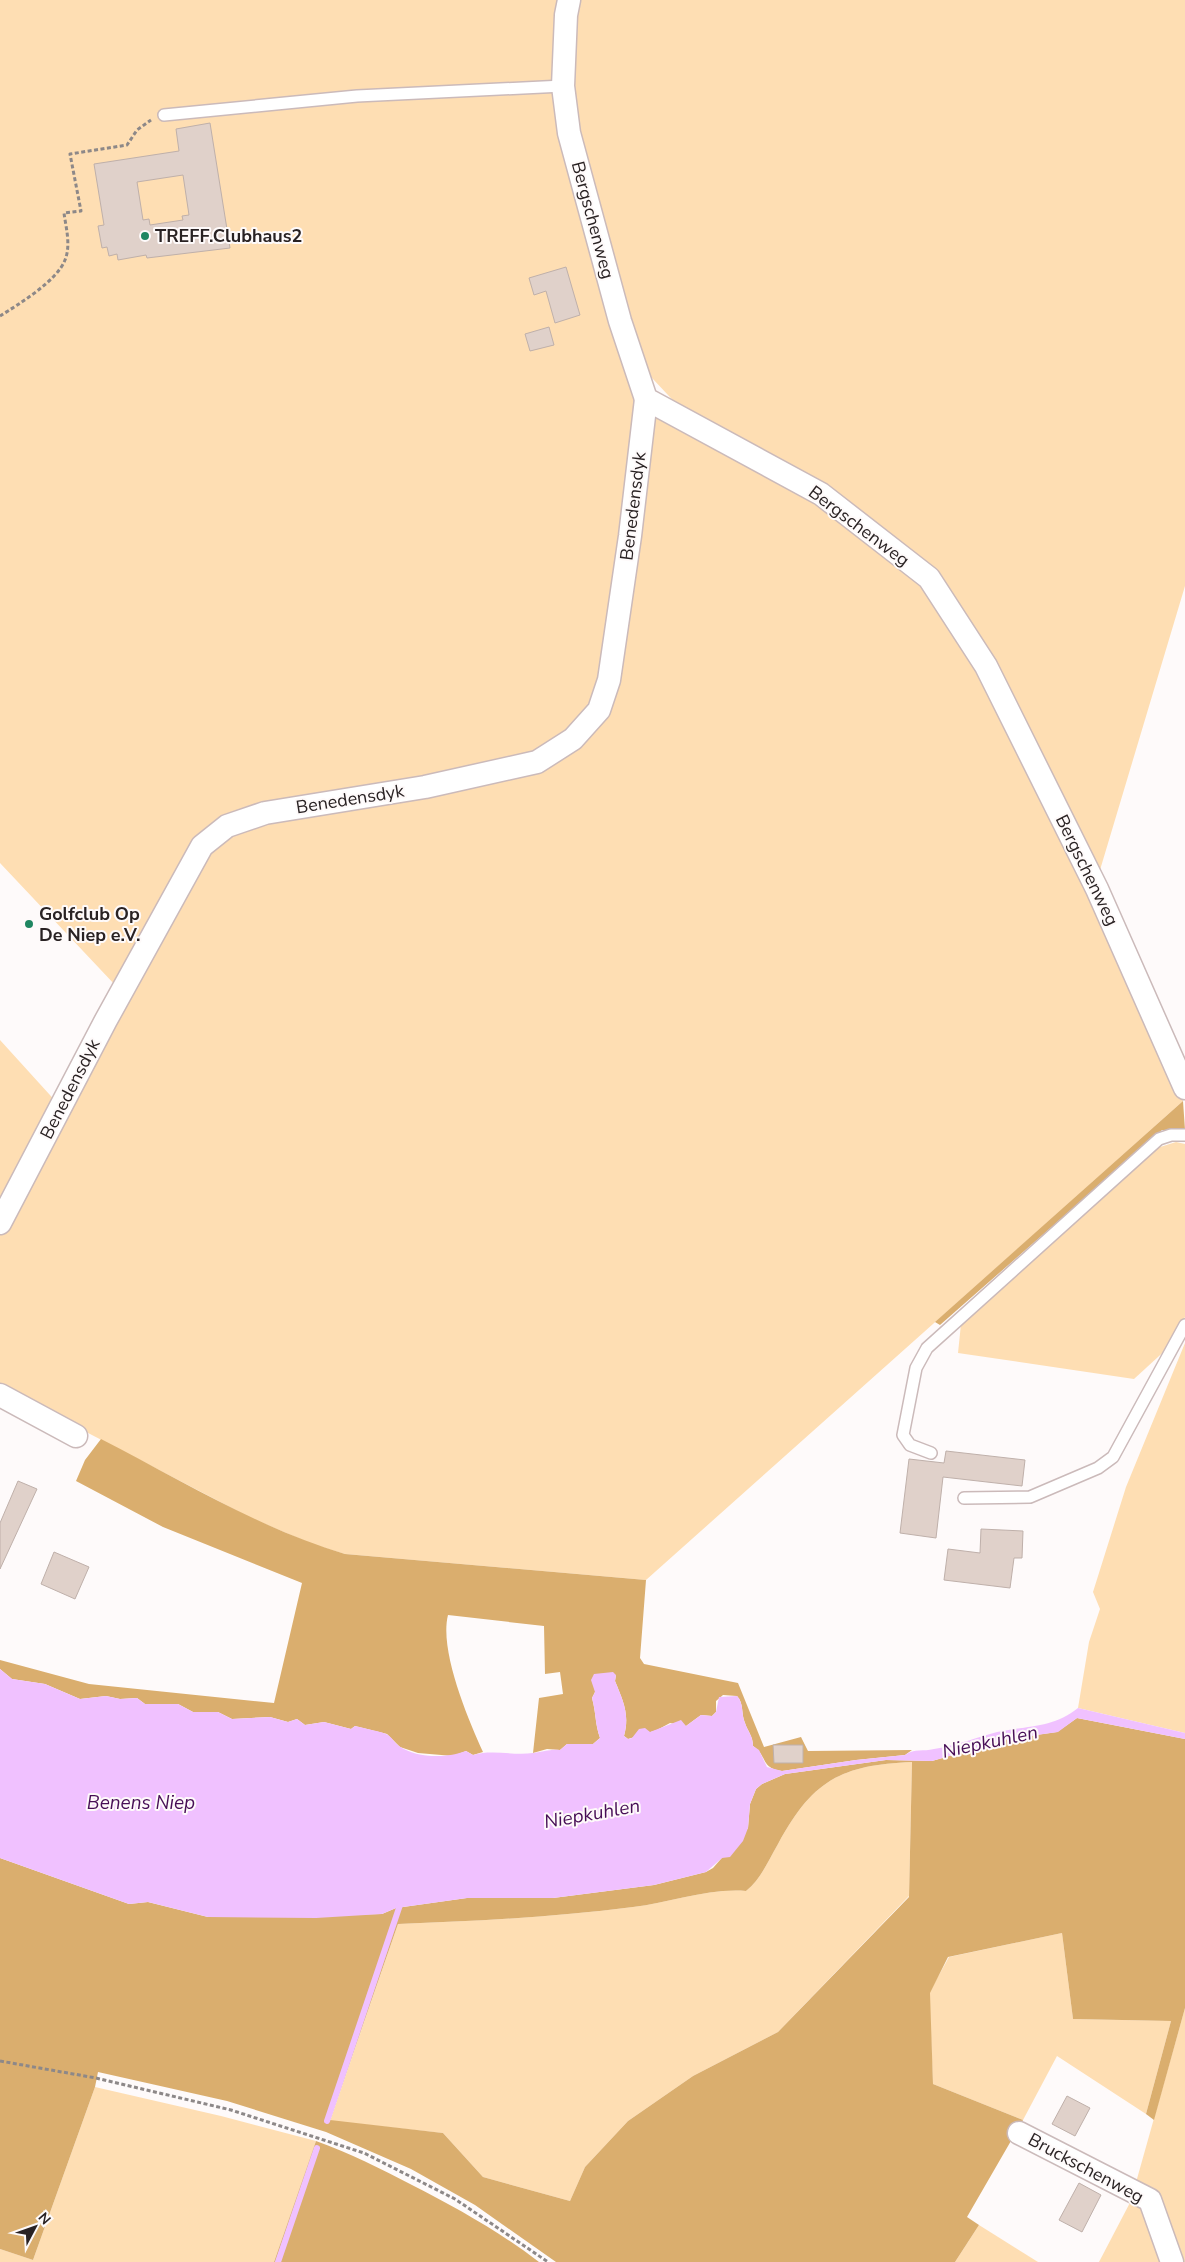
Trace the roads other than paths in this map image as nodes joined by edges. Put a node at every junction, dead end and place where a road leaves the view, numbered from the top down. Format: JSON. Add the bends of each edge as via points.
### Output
{"nodes":[{"id":1,"x":568,"y":0,"type":"edge"},
{"id":2,"x":563,"y":86,"type":"junction"},
{"id":3,"x":164,"y":116,"type":"road end"},
{"id":4,"x":646,"y":400,"type":"junction"},
{"id":5,"x":1185,"y":1088,"type":"edge"},
{"id":6,"x":1185,"y":1135,"type":"edge"},
{"id":7,"x":0,"y":1223,"type":"edge"},
{"id":8,"x":1185,"y":1325,"type":"edge"},
{"id":9,"x":2,"y":1399,"type":"edge"},
{"id":10,"x":76,"y":1436,"type":"dead end"},
{"id":11,"x":931,"y":1453,"type":"dead end"},
{"id":12,"x":964,"y":1498,"type":"dead end"},
{"id":13,"x":1019,"y":2133,"type":"dead end"},
{"id":14,"x":1172,"y":2262,"type":"edge"}],
"edges":[{"from":1,"to":2,"type":"street","name":"Bergschenweg"},
{"from":2,"to":3,"type":"lane","via":[[357,96]]},
{"from":2,"to":4,"type":"street","name":"Bergschenweg","via":[[569,133],[620,321]]},
{"from":4,"to":5,"type":"street","name":"Bergschenweg","via":[[821,494],[929,578],[986,666],[1097,889]]},
{"from":4,"to":7,"type":"street","name":"Benedensdyk","via":[[609,680],[599,710],[573,739],[537,762],[425,787],[265,813],[227,826],[202,846]]},
{"from":6,"to":11,"type":"lane","via":[[1159,1139],[927,1348],[916,1368],[903,1435],[910,1446]]},
{"from":8,"to":12,"type":"lane","via":[[1113,1457],[1098,1468],[1030,1497]]},
{"from":9,"to":10,"type":"street"},
{"from":13,"to":14,"type":"street","name":"Bruckschenweg","via":[[1150,2200]]}]}
